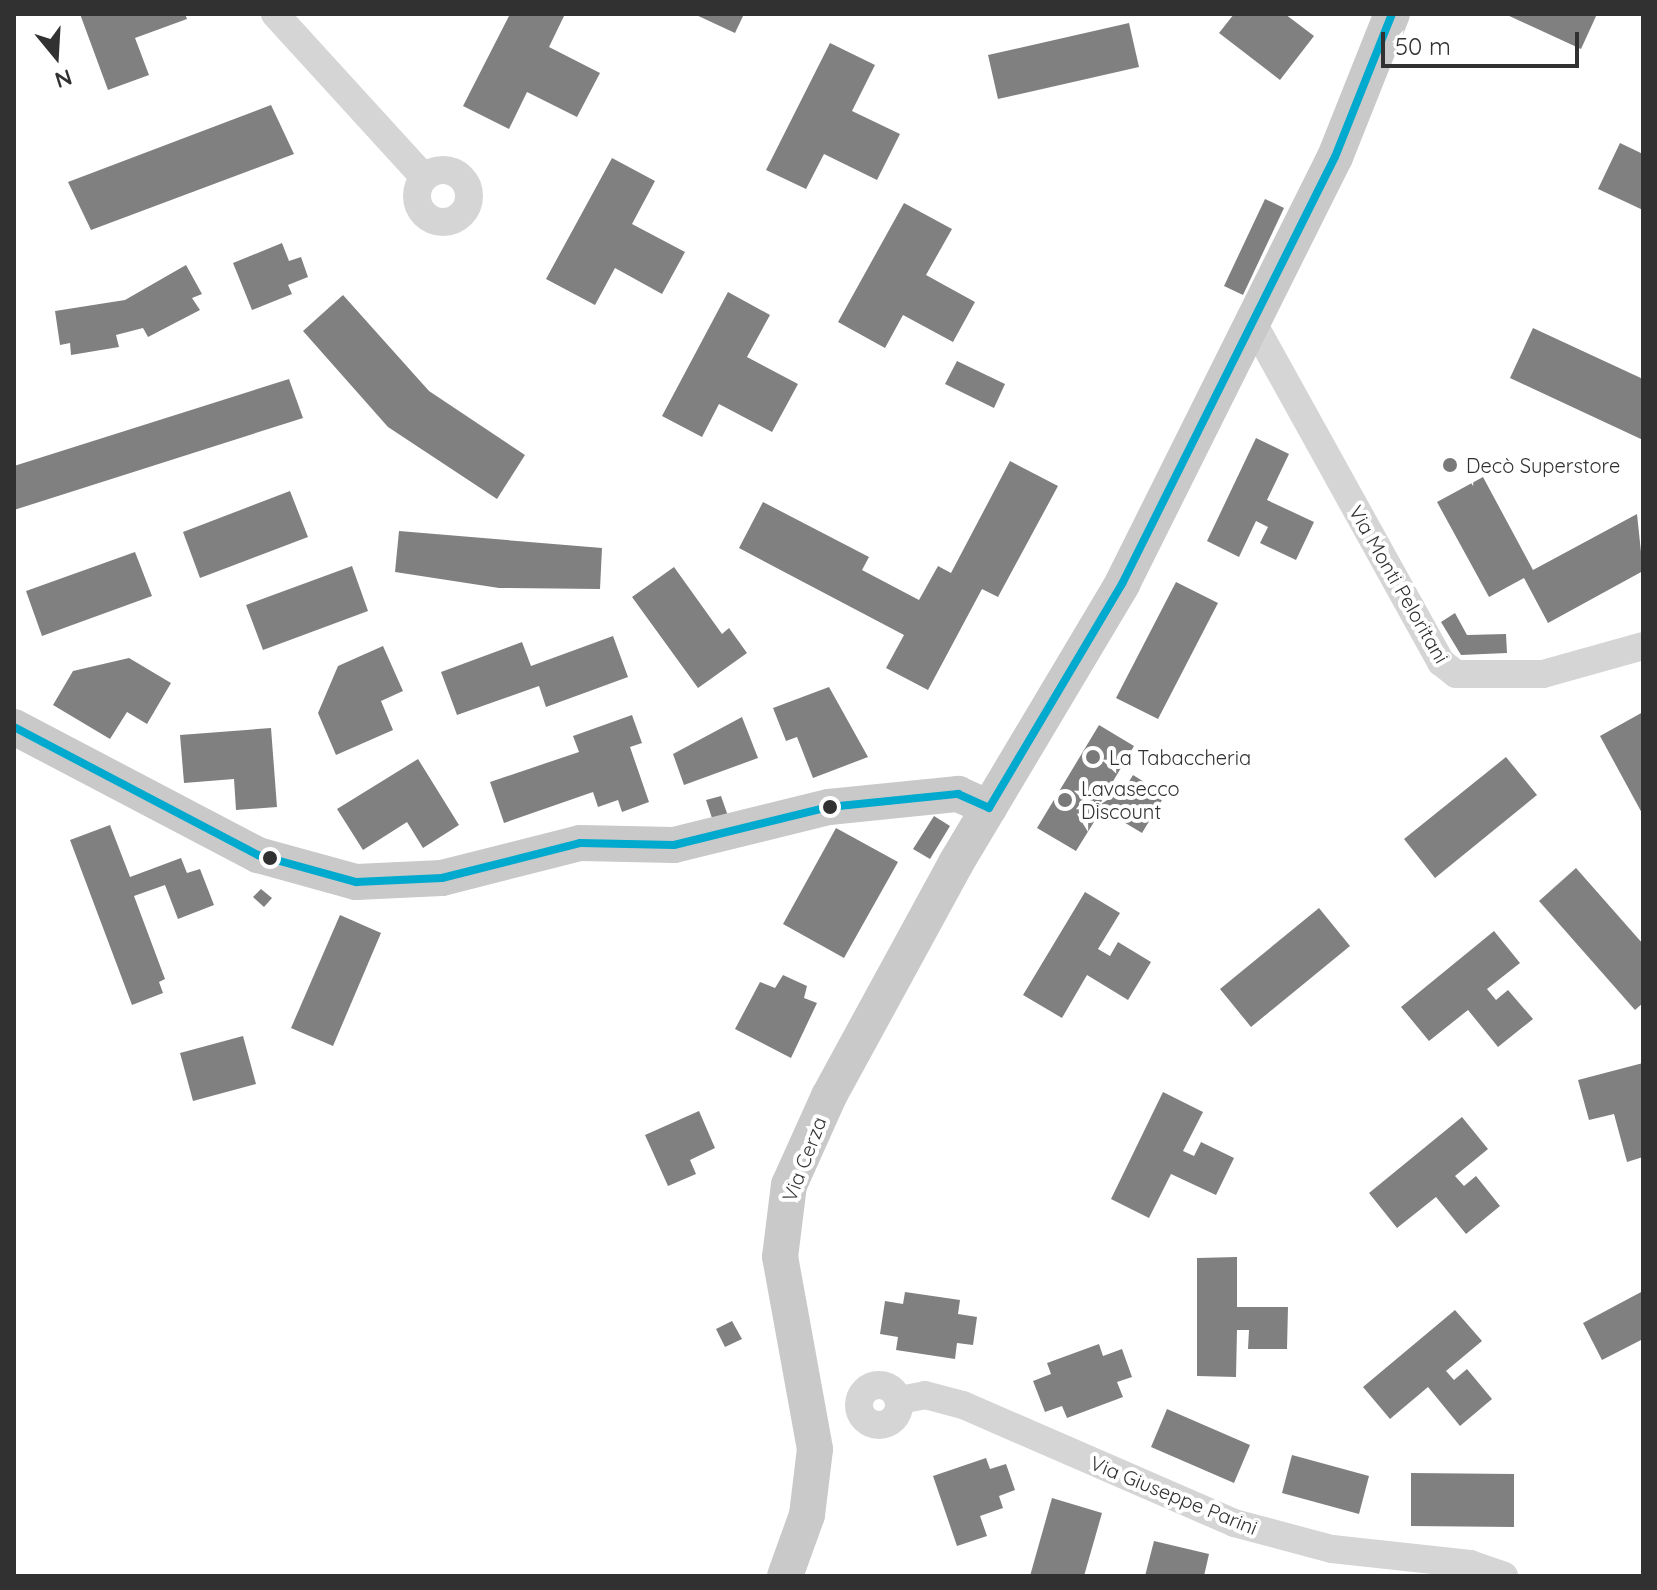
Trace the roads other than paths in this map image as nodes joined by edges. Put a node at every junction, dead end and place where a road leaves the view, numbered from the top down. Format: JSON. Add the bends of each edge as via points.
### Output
{"nodes":[{"id":1,"x":275,"y":14,"type":"edge"},
{"id":2,"x":1392,"y":14,"type":"edge"},
{"id":3,"x":424,"y":177,"type":"dead end"},
{"id":4,"x":1253,"y":323,"type":"junction"},
{"id":5,"x":1643,"y":646,"type":"edge"},
{"id":6,"x":14,"y":727,"type":"edge"},
{"id":7,"x":989,"y":808,"type":"junction"},
{"id":8,"x":900,"y":1400,"type":"dead end"},
{"id":9,"x":785,"y":1576,"type":"edge"},
{"id":10,"x":1504,"y":1576,"type":"edge"}],
"edges":[{"from":1,"to":3,"type":"street"},
{"from":2,"to":4,"type":"main road","name":"Via Cerza","via":[[1335,157]]},
{"from":4,"to":5,"type":"street","name":"Via Monti Peloritani","via":[[1441,662],[1456,674],[1543,674]]},
{"from":4,"to":7,"type":"main road","name":"Via Cerza","via":[[1122,584]]},
{"from":6,"to":7,"type":"main road","via":[[258,855],[356,882],[442,878],[580,843],[674,845],[829,807],[958,794]]},
{"from":7,"to":9,"type":"main road","name":"Via Cerza","via":[[829,1096],[789,1185],[780,1257],[815,1449],[807,1515]]},
{"from":8,"to":10,"type":"street","name":"Via Giuseppe Parini","via":[[925,1395],[963,1405],[1234,1523],[1332,1549],[1470,1564]]}]}
